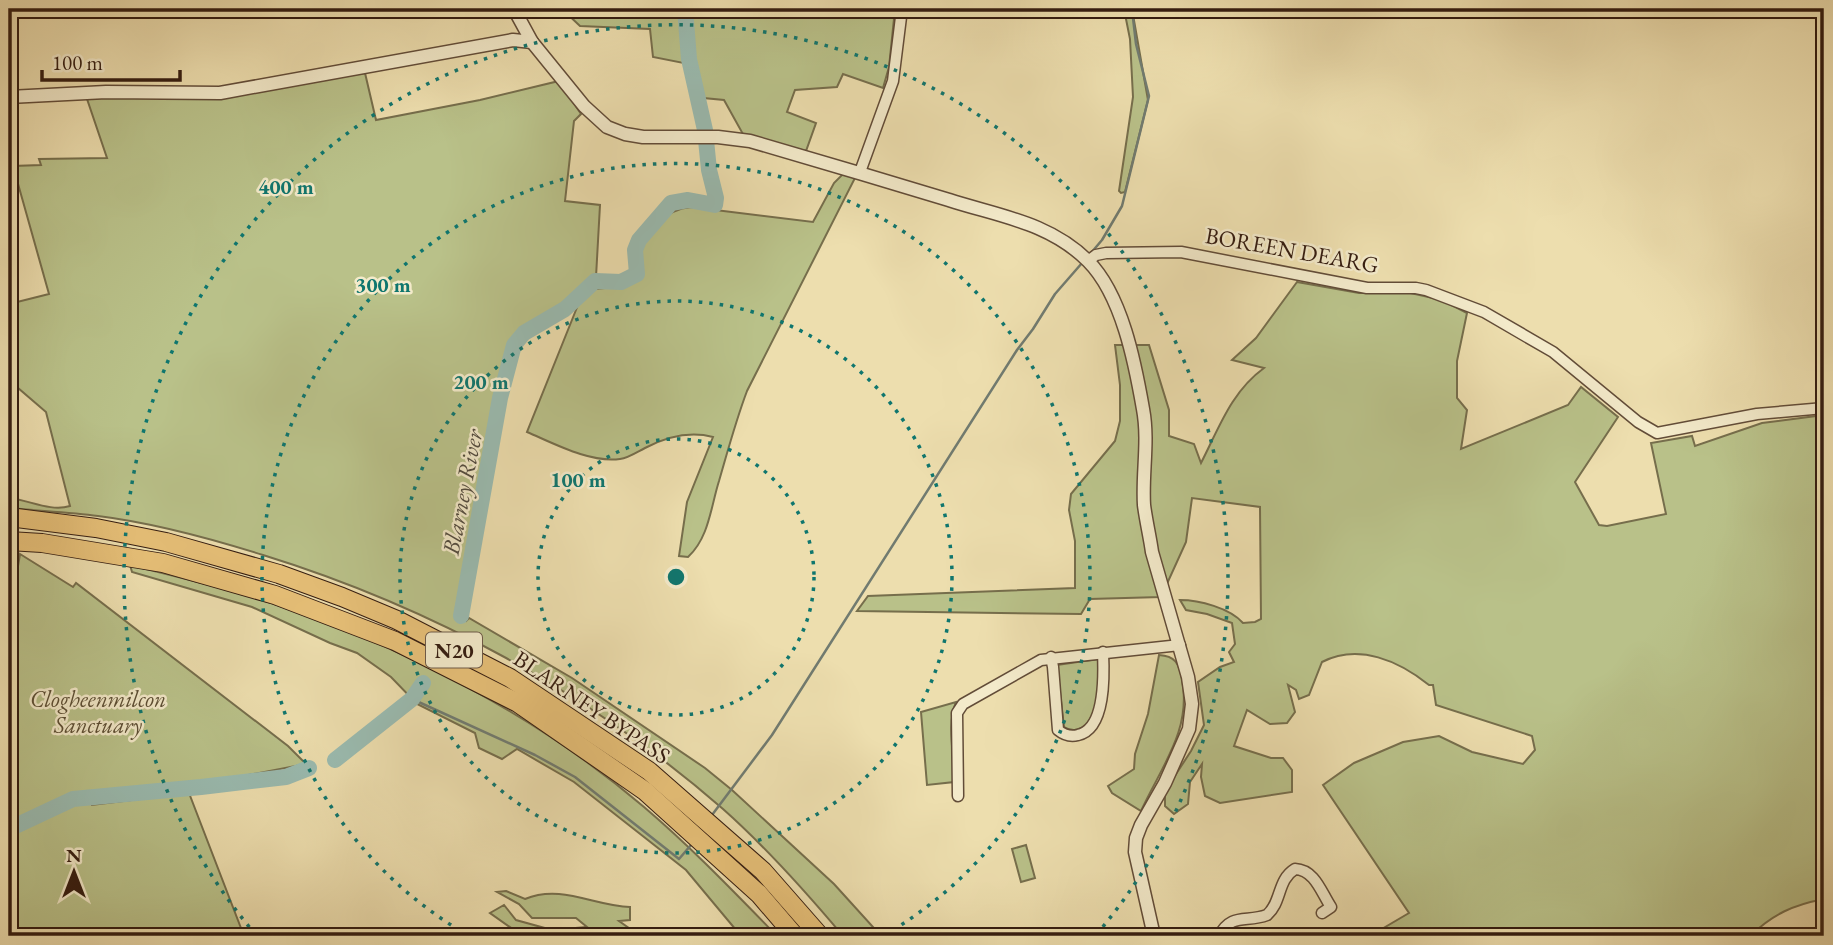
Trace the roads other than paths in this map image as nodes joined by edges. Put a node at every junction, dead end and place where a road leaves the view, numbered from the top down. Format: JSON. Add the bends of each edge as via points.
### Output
{"nodes":[{"id":1,"x":514,"y":9,"type":"edge"},
{"id":2,"x":902,"y":9,"type":"edge"},
{"id":3,"x":532,"y":42,"type":"junction"},
{"id":4,"x":9,"y":97,"type":"edge"},
{"id":5,"x":860,"y":172,"type":"junction"},
{"id":6,"x":1085,"y":258,"type":"junction"},
{"id":7,"x":1824,"y":408,"type":"edge"},
{"id":8,"x":9,"y":517,"type":"edge"},
{"id":9,"x":9,"y":541,"type":"edge"},
{"id":10,"x":1180,"y":645,"type":"junction"},
{"id":11,"x":1103,"y":652,"type":"junction"},
{"id":12,"x":1051,"y":657,"type":"junction"},
{"id":13,"x":958,"y":796,"type":"dead end"},
{"id":14,"x":1322,"y":914,"type":"dead end"},
{"id":15,"x":795,"y":936,"type":"edge"},
{"id":16,"x":820,"y":936,"type":"edge"},
{"id":17,"x":1154,"y":936,"type":"edge"},
{"id":18,"x":1219,"y":936,"type":"edge"}],
"edges":[{"from":1,"to":3,"type":"street"},
{"from":2,"to":5,"type":"street","via":[[893,81]]},
{"from":3,"to":4,"type":"street","via":[[513,40],[220,93]]},
{"from":3,"to":5,"type":"street","via":[[603,125],[625,134],[750,141]]},
{"from":5,"to":6,"type":"street","via":[[1019,219]]},
{"from":6,"to":7,"type":"street","name":"BOREEN DEARG","via":[[1106,253],[1181,252],[1367,288],[1426,290],[1484,312],[1553,352],[1637,422],[1657,433],[1757,414]]},
{"from":6,"to":10,"type":"street","via":[[1111,293],[1139,388],[1144,412],[1144,505],[1152,552]]},
{"from":8,"to":16,"type":"highway","name":"BLARNEY BYPASS","number":"N20","via":[[166,542],[279,574],[397,620],[510,678],[649,771],[763,871]]},
{"from":9,"to":15,"type":"highway","name":"BLARNEY BYPASS","number":"N20","via":[[163,563],[275,594],[395,641],[518,704],[645,791],[759,894]]},
{"from":10,"to":11,"type":"street"},
{"from":10,"to":17,"type":"street","via":[[1192,704],[1189,729],[1136,838],[1135,852]]},
{"from":11,"to":12,"type":"street"},
{"from":11,"to":12,"type":"street","via":[[1096,722],[1073,736],[1058,730]]},
{"from":12,"to":13,"type":"street","via":[[964,704],[957,713]]},
{"from":14,"to":18,"type":"street","via":[[1331,907],[1310,873],[1295,869],[1283,880],[1278,901],[1267,915],[1234,921]]}]}
